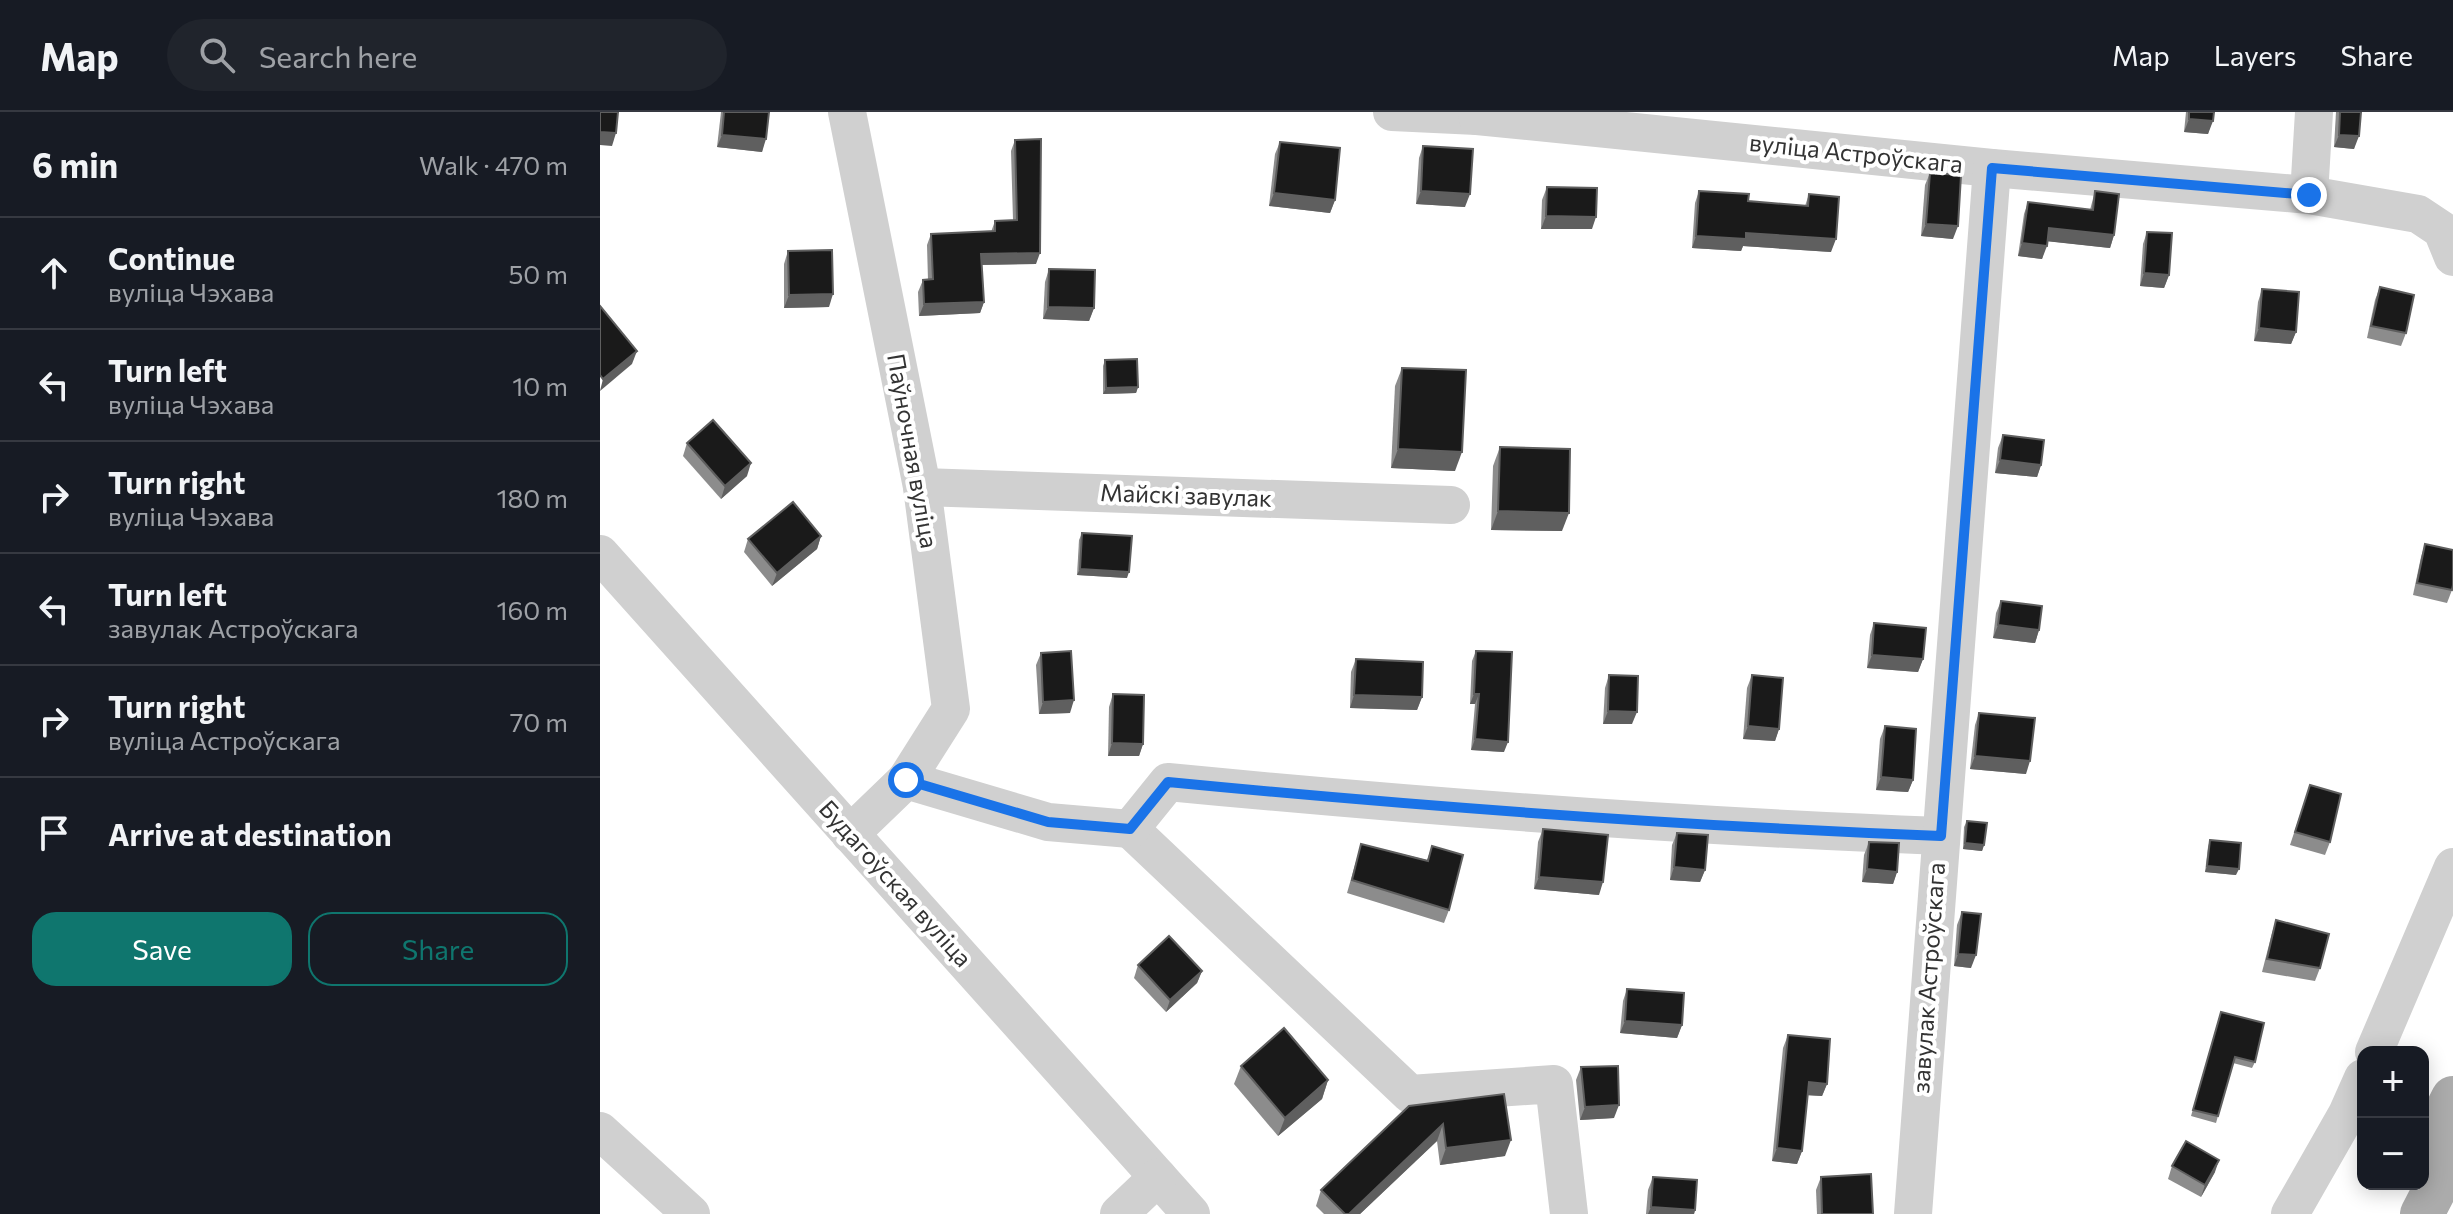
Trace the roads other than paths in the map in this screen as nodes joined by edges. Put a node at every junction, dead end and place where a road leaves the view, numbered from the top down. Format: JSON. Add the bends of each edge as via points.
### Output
{"nodes":[{"id":1,"x":847,"y":112,"type":"edge"},
{"id":2,"x":1392,"y":112,"type":"edge"},
{"id":3,"x":2314,"y":112,"type":"edge"},
{"id":4,"x":1477,"y":114,"type":"edge"},
{"id":5,"x":1992,"y":168,"type":"junction"},
{"id":6,"x":2309,"y":195,"type":"junction"},
{"id":7,"x":2453,"y":257,"type":"edge"},
{"id":8,"x":922,"y":487,"type":"junction"},
{"id":9,"x":1451,"y":505,"type":"dead end"},
{"id":10,"x":600,"y":554,"type":"edge"},
{"id":11,"x":906,"y":780,"type":"junction"},
{"id":12,"x":1130,"y":829,"type":"junction"},
{"id":13,"x":850,"y":834,"type":"junction"},
{"id":14,"x":1941,"y":836,"type":"junction"},
{"id":15,"x":2453,"y":867,"type":"edge"},
{"id":16,"x":2377,"y":1046,"type":"edge"},
{"id":17,"x":2357,"y":1092,"type":"edge"},
{"id":18,"x":2453,"y":1098,"type":"edge"},
{"id":19,"x":600,"y":1131,"type":"edge"},
{"id":20,"x":2429,"y":1145,"type":"edge"},
{"id":21,"x":2453,"y":1154,"type":"edge"},
{"id":22,"x":1158,"y":1177,"type":"junction"},
{"id":23,"x":2405,"y":1190,"type":"edge"},
{"id":24,"x":691,"y":1214,"type":"edge"},
{"id":25,"x":1119,"y":1214,"type":"edge"},
{"id":26,"x":1191,"y":1214,"type":"edge"},
{"id":27,"x":1569,"y":1214,"type":"edge"},
{"id":28,"x":1913,"y":1214,"type":"edge"},
{"id":29,"x":2290,"y":1214,"type":"edge"},
{"id":30,"x":2391,"y":1214,"type":"edge"},
{"id":31,"x":2422,"y":1214,"type":"edge"}],
"edges":[{"from":1,"to":8,"type":"street","name":"Паўночная вуліца"},
{"from":2,"to":4,"type":"street","name":"вуліца Астроўскага"},
{"from":3,"to":6,"type":"street"},
{"from":4,"to":5,"type":"street","name":"вуліца Астроўскага"},
{"from":5,"to":6,"type":"street","name":"вуліца Астроўскага"},
{"from":5,"to":14,"type":"street","name":"завулак Астроўскага"},
{"from":6,"to":7,"type":"street","name":"вуліца Астроўскага","via":[[2418,214],[2442,230]]},
{"from":8,"to":9,"type":"street","name":"Майскі завулак"},
{"from":8,"to":11,"type":"street","name":"Паўночная вуліца","via":[[951,709]]},
{"from":10,"to":13,"type":"street","name":"Будагоўская вуліца"},
{"from":11,"to":12,"type":"street","via":[[1048,822]]},
{"from":11,"to":13,"type":"street","name":"Паўночная вуліца"},
{"from":12,"to":14,"type":"street","via":[[1168,782],[1460,811]]},
{"from":12,"to":27,"type":"street","via":[[1410,1094],[1554,1084]]},
{"from":13,"to":22,"type":"street","name":"Будагоўская вуліца"},
{"from":14,"to":28,"type":"street","name":"завулак Астроўскага"},
{"from":15,"to":16,"type":"street"},
{"from":17,"to":29,"type":"street"},
{"from":18,"to":20,"type":"main road"},
{"from":19,"to":24,"type":"street"},
{"from":21,"to":31,"type":"main road"},
{"from":22,"to":25,"type":"street"},
{"from":22,"to":26,"type":"street","name":"Будагоўская вуліца"},
{"from":23,"to":30,"type":"main road"}]}
